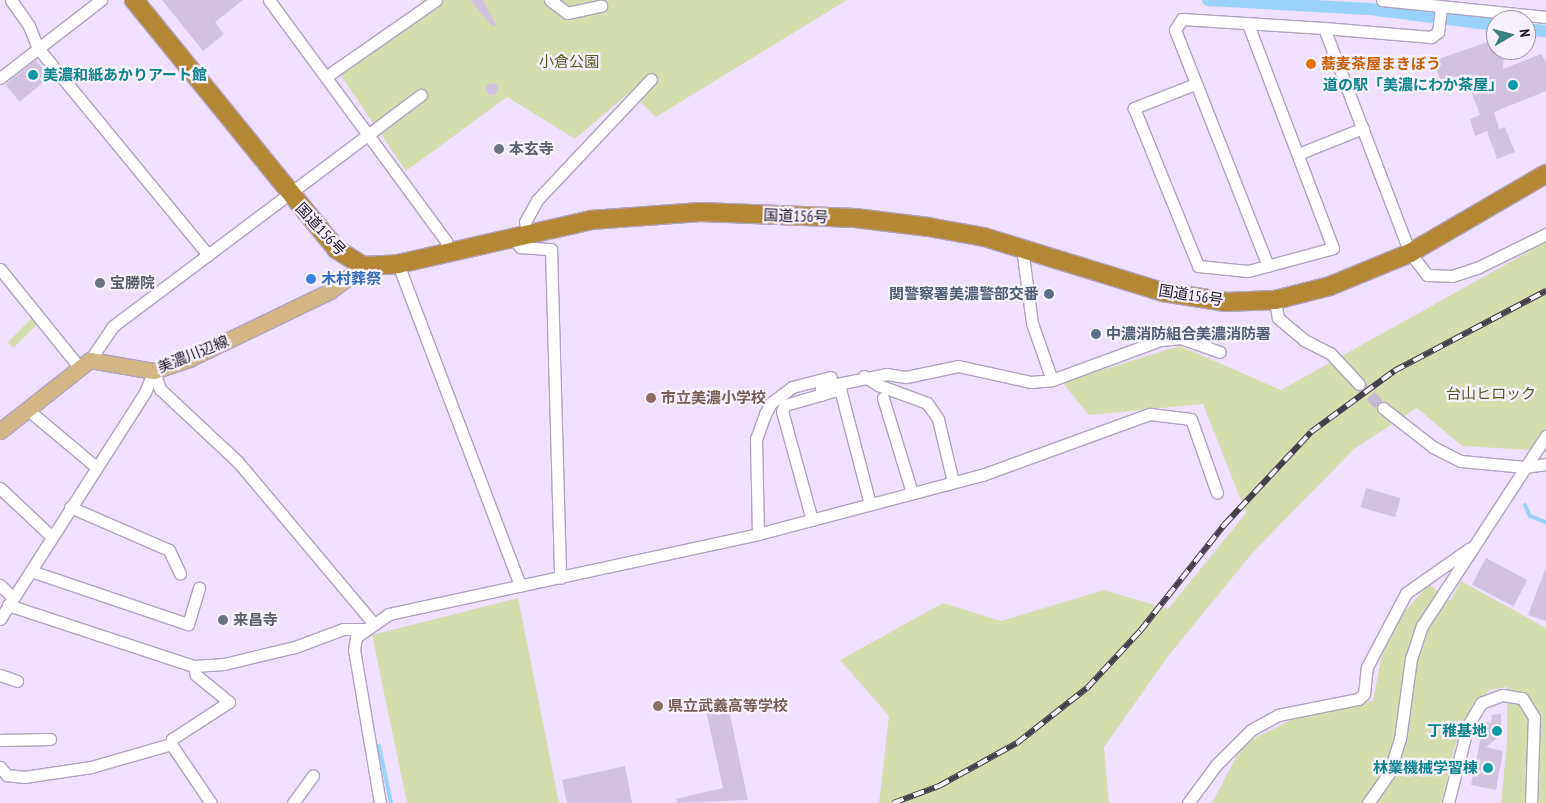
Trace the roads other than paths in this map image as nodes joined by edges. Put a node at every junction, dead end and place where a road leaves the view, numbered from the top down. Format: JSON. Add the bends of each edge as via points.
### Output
{"nodes":[{"id":1,"x":11,"y":0,"type":"edge"},
{"id":2,"x":101,"y":0,"type":"edge"},
{"id":3,"x":134,"y":0,"type":"edge"},
{"id":4,"x":270,"y":0,"type":"edge"},
{"id":5,"x":436,"y":0,"type":"edge"},
{"id":6,"x":550,"y":0,"type":"edge"},
{"id":7,"x":1382,"y":0,"type":"edge"},
{"id":8,"x":601,"y":6,"type":"dead end"},
{"id":9,"x":1441,"y":8,"type":"junction"},
{"id":10,"x":1546,"y":17,"type":"edge"},
{"id":11,"x":1248,"y":24,"type":"junction"},
{"id":12,"x":1324,"y":28,"type":"junction"},
{"id":13,"x":38,"y":48,"type":"junction"},
{"id":14,"x":327,"y":76,"type":"junction"},
{"id":15,"x":0,"y":78,"type":"edge"},
{"id":16,"x":652,"y":79,"type":"dead end"},
{"id":17,"x":1195,"y":84,"type":"junction"},
{"id":18,"x":421,"y":95,"type":"dead end"},
{"id":19,"x":1363,"y":128,"type":"junction"},
{"id":20,"x":368,"y":134,"type":"junction"},
{"id":21,"x":1298,"y":154,"type":"junction"},
{"id":22,"x":1546,"y":174,"type":"edge"},
{"id":23,"x":290,"y":195,"type":"junction"},
{"id":24,"x":520,"y":234,"type":"junction"},
{"id":25,"x":1546,"y":234,"type":"edge"},
{"id":26,"x":1022,"y":248,"type":"junction"},
{"id":27,"x":448,"y":250,"type":"junction"},
{"id":28,"x":1410,"y":253,"type":"junction"},
{"id":29,"x":208,"y":255,"type":"junction"},
{"id":30,"x":398,"y":264,"type":"junction"},
{"id":31,"x":362,"y":266,"type":"junction"},
{"id":32,"x":1268,"y":266,"type":"junction"},
{"id":33,"x":0,"y":269,"type":"edge"},
{"id":34,"x":1275,"y":300,"type":"junction"},
{"id":35,"x":1220,"y":352,"type":"dead end"},
{"id":36,"x":84,"y":363,"type":"junction"},
{"id":37,"x":154,"y":371,"type":"junction"},
{"id":38,"x":868,"y":378,"type":"junction"},
{"id":39,"x":1052,"y":380,"type":"junction"},
{"id":40,"x":1359,"y":384,"type":"tunnel mouth"},
{"id":41,"x":821,"y":396,"type":"junction"},
{"id":42,"x":883,"y":398,"type":"dead end"},
{"id":43,"x":1383,"y":408,"type":"tunnel mouth"},
{"id":44,"x":27,"y":409,"type":"junction"},
{"id":45,"x":0,"y":431,"type":"edge"},
{"id":46,"x":1546,"y":436,"type":"edge"},
{"id":47,"x":1546,"y":464,"type":"edge"},
{"id":48,"x":96,"y":467,"type":"junction"},
{"id":49,"x":1525,"y":467,"type":"junction"},
{"id":50,"x":953,"y":482,"type":"junction"},
{"id":51,"x":0,"y":488,"type":"edge"},
{"id":52,"x":912,"y":493,"type":"junction"},
{"id":53,"x":1217,"y":493,"type":"dead end"},
{"id":54,"x":870,"y":504,"type":"junction"},
{"id":55,"x":70,"y":507,"type":"junction"},
{"id":56,"x":812,"y":520,"type":"junction"},
{"id":57,"x":758,"y":534,"type":"junction"},
{"id":58,"x":52,"y":537,"type":"junction"},
{"id":59,"x":1473,"y":546,"type":"junction"},
{"id":60,"x":31,"y":571,"type":"junction"},
{"id":61,"x":180,"y":574,"type":"dead end"},
{"id":62,"x":560,"y":578,"type":"junction"},
{"id":63,"x":0,"y":585,"type":"edge"},
{"id":64,"x":520,"y":586,"type":"junction"},
{"id":65,"x":199,"y":588,"type":"dead end"},
{"id":66,"x":11,"y":602,"type":"junction"},
{"id":67,"x":0,"y":620,"type":"edge"},
{"id":68,"x":369,"y":626,"type":"junction"},
{"id":69,"x":194,"y":666,"type":"junction"},
{"id":70,"x":0,"y":675,"type":"edge"},
{"id":71,"x":17,"y":681,"type":"dead end"},
{"id":72,"x":50,"y":739,"type":"dead end"},
{"id":73,"x":0,"y":740,"type":"edge"},
{"id":74,"x":171,"y":744,"type":"junction"},
{"id":75,"x":0,"y":767,"type":"edge"},
{"id":76,"x":313,"y":775,"type":"dead end"},
{"id":77,"x":211,"y":803,"type":"edge"},
{"id":78,"x":293,"y":803,"type":"edge"},
{"id":79,"x":380,"y":803,"type":"edge"},
{"id":80,"x":1188,"y":803,"type":"edge"},
{"id":81,"x":1368,"y":803,"type":"edge"},
{"id":82,"x":1448,"y":803,"type":"edge"},
{"id":83,"x":1531,"y":803,"type":"edge"}],
"edges":[{"from":1,"to":13,"type":"street","via":[[29,26]]},
{"from":2,"to":13,"type":"street"},
{"from":3,"to":23,"type":"highway","name":"国道156号"},
{"from":4,"to":14,"type":"street"},
{"from":5,"to":14,"type":"street"},
{"from":6,"to":8,"type":"street","via":[[567,13]]},
{"from":7,"to":9,"type":"street"},
{"from":9,"to":10,"type":"street"},
{"from":9,"to":12,"type":"street","via":[[1438,32],[1431,37]]},
{"from":11,"to":12,"type":"street"},
{"from":11,"to":17,"type":"street","via":[[1182,20],[1175,30]]},
{"from":11,"to":21,"type":"street"},
{"from":12,"to":19,"type":"street"},
{"from":13,"to":15,"type":"street"},
{"from":13,"to":29,"type":"street"},
{"from":14,"to":20,"type":"street"},
{"from":16,"to":24,"type":"street","via":[[537,200]]},
{"from":17,"to":32,"type":"street"},
{"from":17,"to":32,"type":"street","via":[[1134,108],[1137,117],[1198,266],[1248,271]]},
{"from":18,"to":20,"type":"street"},
{"from":19,"to":21,"type":"street"},
{"from":19,"to":28,"type":"street"},
{"from":20,"to":23,"type":"street"},
{"from":20,"to":27,"type":"street","via":[[446,241]]},
{"from":21,"to":32,"type":"street","via":[[1333,248]]},
{"from":22,"to":28,"type":"highway","name":"国道156号"},
{"from":23,"to":29,"type":"street"},
{"from":23,"to":31,"type":"highway","name":"国道156号","via":[[336,249]]},
{"from":24,"to":26,"type":"highway","name":"国道156号","via":[[591,220],[701,212],[864,219],[947,230]]},
{"from":24,"to":27,"type":"highway","name":"国道156号"},
{"from":24,"to":62,"type":"street","via":[[520,247],[551,249]]},
{"from":25,"to":28,"type":"street","via":[[1479,267],[1439,278],[1427,275]]},
{"from":26,"to":34,"type":"highway","name":"国道156号","via":[[1082,270],[1164,292],[1226,302]]},
{"from":26,"to":39,"type":"street","via":[[1032,323]]},
{"from":27,"to":30,"type":"highway","name":"国道156号"},
{"from":28,"to":34,"type":"highway","name":"国道156号","via":[[1330,286]]},
{"from":29,"to":36,"type":"street","via":[[113,326]]},
{"from":30,"to":31,"type":"highway","name":"国道156号"},
{"from":30,"to":64,"type":"street"},
{"from":31,"to":37,"type":"main road","name":"美濃川辺線","via":[[330,291],[191,358]]},
{"from":33,"to":36,"type":"street"},
{"from":34,"to":40,"type":"street","via":[[1278,318],[1304,340],[1331,354]]},
{"from":35,"to":39,"type":"street","via":[[1181,338],[1161,340]]},
{"from":36,"to":37,"type":"main road","name":"美濃川辺線"},
{"from":36,"to":44,"type":"main road"},
{"from":37,"to":48,"type":"street","via":[[145,392]]},
{"from":37,"to":68,"type":"street","via":[[160,389],[238,462]]},
{"from":38,"to":39,"type":"street","via":[[886,374],[906,377],[958,366],[1031,382]]},
{"from":38,"to":41,"type":"street","via":[[821,388]]},
{"from":38,"to":50,"type":"street","via":[[878,385],[927,403],[938,419]]},
{"from":38,"to":57,"type":"street","via":[[861,375],[829,378],[792,387],[771,403],[756,440]]},
{"from":41,"to":54,"type":"street","via":[[840,389]]},
{"from":41,"to":56,"type":"street","via":[[786,405],[782,411]]},
{"from":42,"to":52,"type":"street"},
{"from":43,"to":49,"type":"street","via":[[1433,447],[1461,461]]},
{"from":44,"to":45,"type":"main road"},
{"from":44,"to":48,"type":"street"},
{"from":46,"to":49,"type":"street"},
{"from":47,"to":49,"type":"street"},
{"from":48,"to":55,"type":"street"},
{"from":49,"to":59,"type":"street"},
{"from":50,"to":52,"type":"street"},
{"from":50,"to":53,"type":"street","via":[[982,475],[1150,414],[1191,419]]},
{"from":51,"to":58,"type":"street"},
{"from":52,"to":54,"type":"street"},
{"from":54,"to":56,"type":"street"},
{"from":55,"to":58,"type":"street"},
{"from":55,"to":61,"type":"street","via":[[169,550]]},
{"from":56,"to":57,"type":"street"},
{"from":57,"to":62,"type":"street"},
{"from":58,"to":60,"type":"street"},
{"from":59,"to":80,"type":"street","via":[[1406,593],[1367,667],[1364,694],[1278,715],[1252,730],[1216,765]]},
{"from":59,"to":81,"type":"street","via":[[1422,626],[1411,659],[1400,739],[1390,771]]},
{"from":60,"to":65,"type":"street","via":[[188,624]]},
{"from":60,"to":66,"type":"street"},
{"from":62,"to":64,"type":"street"},
{"from":63,"to":66,"type":"street"},
{"from":64,"to":68,"type":"street","via":[[389,614]]},
{"from":66,"to":67,"type":"street"},
{"from":66,"to":69,"type":"street"},
{"from":68,"to":69,"type":"street","via":[[343,629],[295,647],[233,662]]},
{"from":68,"to":79,"type":"street","via":[[356,637],[354,650]]},
{"from":69,"to":74,"type":"street","via":[[196,675],[230,702],[172,739]]},
{"from":70,"to":71,"type":"street"},
{"from":72,"to":73,"type":"street"},
{"from":74,"to":75,"type":"street","via":[[91,767],[24,777],[7,774]]},
{"from":74,"to":77,"type":"street"},
{"from":76,"to":78,"type":"street"},
{"from":82,"to":83,"type":"street","via":[[1468,726],[1481,703],[1502,695],[1522,698],[1534,717]]}]}
